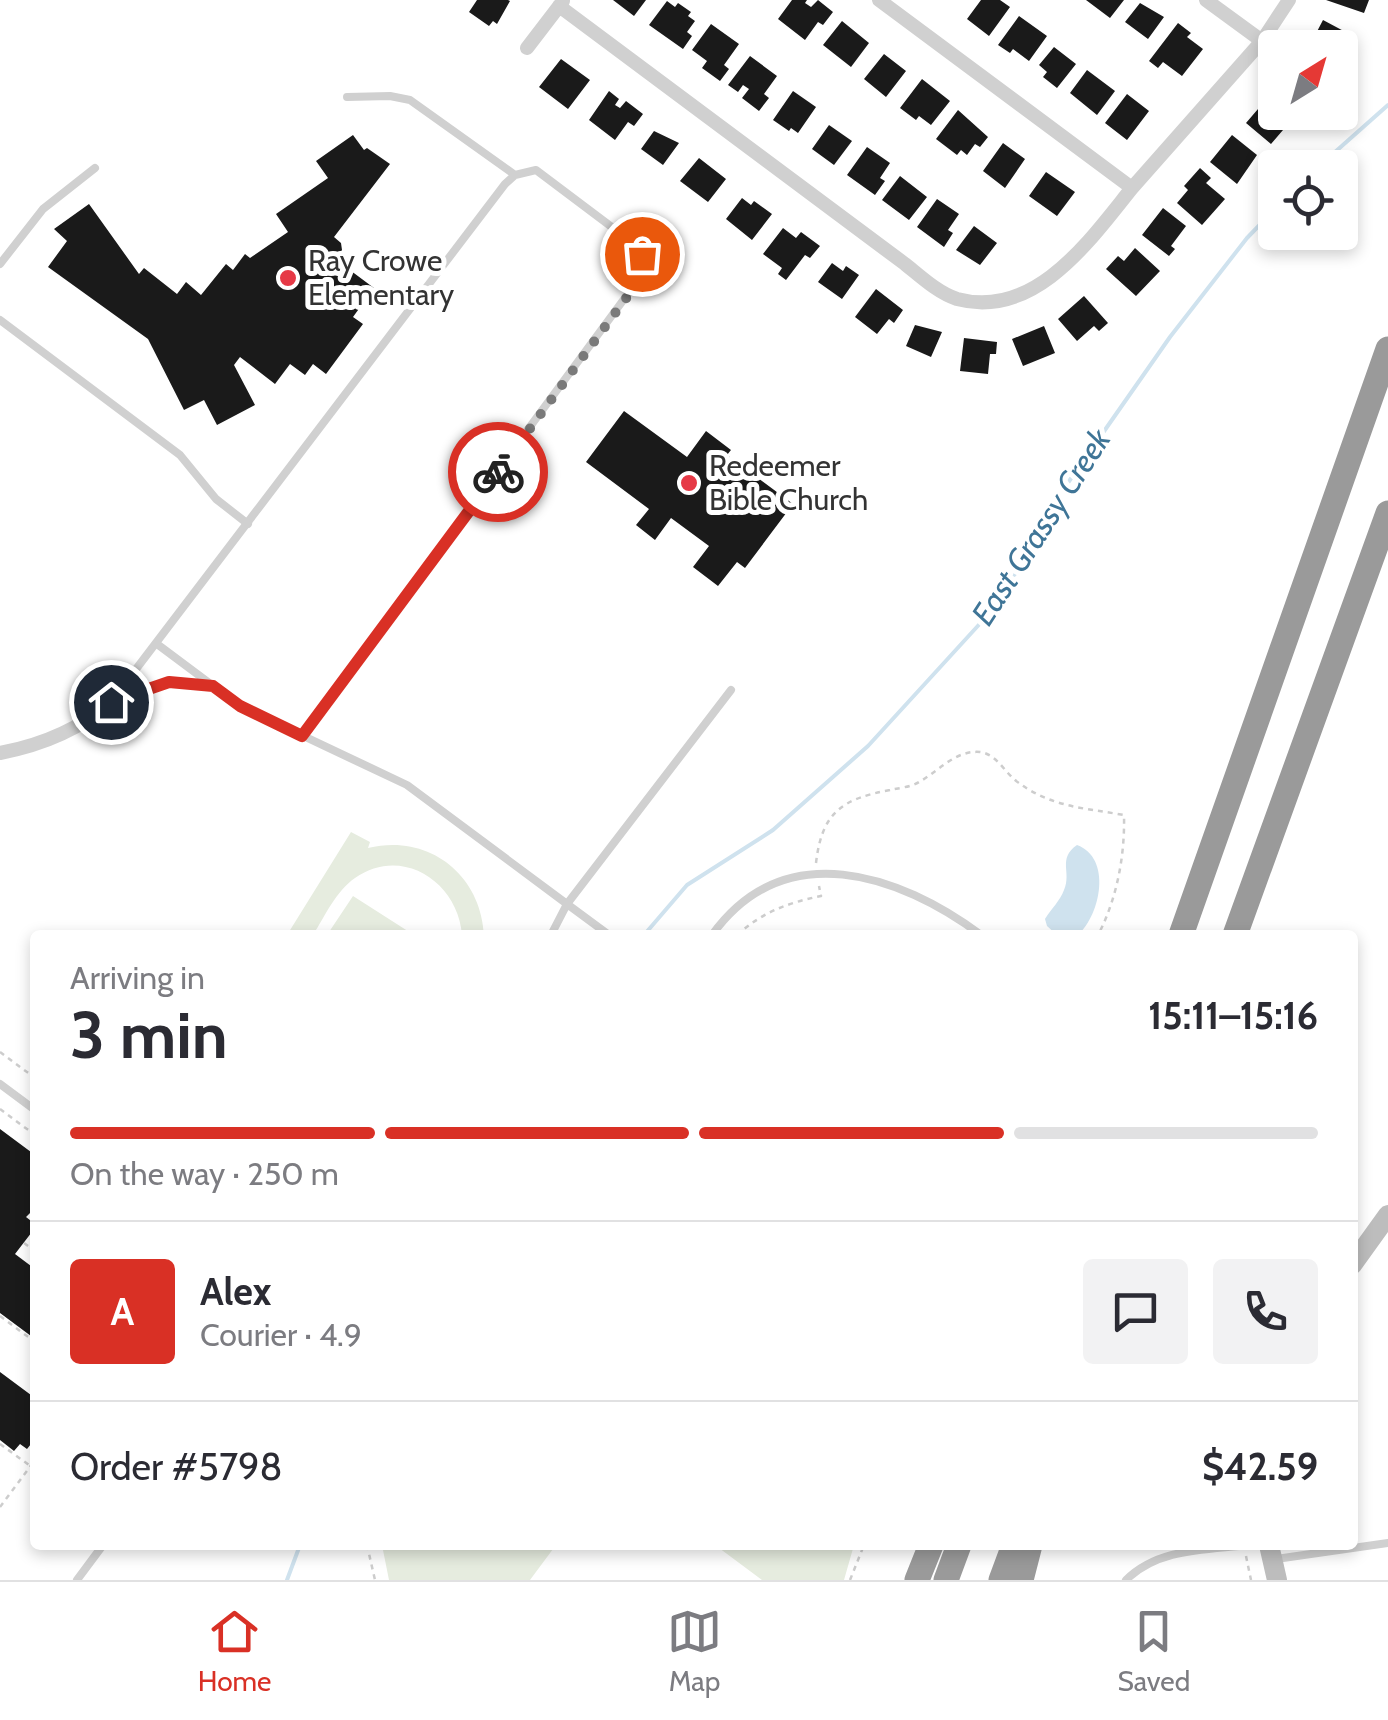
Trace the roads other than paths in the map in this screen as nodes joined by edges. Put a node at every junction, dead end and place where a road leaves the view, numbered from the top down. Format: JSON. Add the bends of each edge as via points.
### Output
{"nodes":[{"id":1,"x":879,"y":0,"type":"edge"},
{"id":2,"x":1206,"y":0,"type":"edge"},
{"id":3,"x":1289,"y":0,"type":"edge"},
{"id":4,"x":561,"y":3,"type":"edge"},
{"id":5,"x":1269,"y":30,"type":"edge"},
{"id":6,"x":1258,"y":38,"type":"edge"},
{"id":7,"x":1258,"y":46,"type":"edge"},
{"id":8,"x":527,"y":48,"type":"dead end"},
{"id":9,"x":347,"y":97,"type":"dead end"},
{"id":10,"x":95,"y":168,"type":"dead end"},
{"id":11,"x":514,"y":175,"type":"junction"},
{"id":12,"x":1132,"y":188,"type":"junction"},
{"id":13,"x":0,"y":264,"type":"edge"},
{"id":14,"x":0,"y":320,"type":"edge"},
{"id":15,"x":1388,"y":349,"type":"edge"},
{"id":16,"x":1388,"y":513,"type":"edge"},
{"id":17,"x":248,"y":524,"type":"junction"},
{"id":18,"x":157,"y":644,"type":"junction"},
{"id":19,"x":213,"y":686,"type":"junction"},
{"id":20,"x":730,"y":690,"type":"dead end"},
{"id":21,"x":111,"y":702,"type":"junction"},
{"id":22,"x":302,"y":736,"type":"junction"},
{"id":23,"x":0,"y":753,"type":"edge"},
{"id":24,"x":567,"y":904,"type":"junction"},
{"id":25,"x":554,"y":930,"type":"edge"},
{"id":26,"x":602,"y":930,"type":"edge"},
{"id":27,"x":717,"y":930,"type":"edge"},
{"id":28,"x":974,"y":930,"type":"edge"},
{"id":29,"x":1183,"y":930,"type":"edge"},
{"id":30,"x":1237,"y":930,"type":"edge"},
{"id":31,"x":0,"y":1084,"type":"edge"},
{"id":32,"x":30,"y":1106,"type":"edge"},
{"id":33,"x":1388,"y":1215,"type":"edge"},
{"id":34,"x":1358,"y":1258,"type":"edge"},
{"id":35,"x":1388,"y":1542,"type":"edge"},
{"id":36,"x":1358,"y":1547,"type":"edge"},
{"id":37,"x":99,"y":1550,"type":"edge"},
{"id":38,"x":929,"y":1550,"type":"edge"},
{"id":39,"x":956,"y":1550,"type":"edge"},
{"id":40,"x":1012,"y":1550,"type":"edge"},
{"id":41,"x":1029,"y":1550,"type":"edge"},
{"id":42,"x":1201,"y":1550,"type":"edge"},
{"id":43,"x":1342,"y":1550,"type":"edge"},
{"id":44,"x":1272,"y":1562,"type":"edge"},
{"id":45,"x":77,"y":1580,"type":"edge"},
{"id":46,"x":917,"y":1580,"type":"edge"},
{"id":47,"x":946,"y":1580,"type":"edge"},
{"id":48,"x":1001,"y":1580,"type":"edge"},
{"id":49,"x":1021,"y":1580,"type":"edge"},
{"id":50,"x":1126,"y":1580,"type":"edge"}],
"edges":[{"from":1,"to":12,"type":"street"},
{"from":2,"to":6,"type":"street"},
{"from":3,"to":5,"type":"street"},
{"from":4,"to":8,"type":"street"},
{"from":4,"to":12,"type":"street","via":[[956,298],[1009,299],[1039,286]]},
{"from":7,"to":12,"type":"street"},
{"from":9,"to":11,"type":"lane","via":[[410,100]]},
{"from":10,"to":13,"type":"lane","via":[[43,210]]},
{"from":11,"to":17,"type":"lane"},
{"from":11,"to":22,"type":"lane","via":[[536,170],[546,176],[637,246],[644,272]]},
{"from":14,"to":17,"type":"lane","via":[[180,456]]},
{"from":15,"to":29,"type":"highway"},
{"from":16,"to":30,"type":"highway"},
{"from":17,"to":18,"type":"lane"},
{"from":18,"to":19,"type":"lane"},
{"from":18,"to":21,"type":"lane"},
{"from":19,"to":21,"type":"lane","via":[[169,682]]},
{"from":19,"to":22,"type":"lane"},
{"from":20,"to":24,"type":"lane"},
{"from":21,"to":23,"type":"street","via":[[63,734]]},
{"from":22,"to":24,"type":"lane","via":[[407,785]]},
{"from":24,"to":25,"type":"lane"},
{"from":24,"to":26,"type":"lane"},
{"from":27,"to":28,"type":"lane","via":[[741,903],[804,875],[881,879]]},
{"from":31,"to":32,"type":"lane"},
{"from":33,"to":34,"type":"street"},
{"from":35,"to":36,"type":"lane"},
{"from":37,"to":45,"type":"lane"},
{"from":38,"to":46,"type":"highway"},
{"from":39,"to":47,"type":"highway"},
{"from":40,"to":48,"type":"highway"},
{"from":41,"to":49,"type":"highway"},
{"from":42,"to":50,"type":"lane","via":[[1165,1554]]},
{"from":43,"to":44,"type":"lane"}]}
